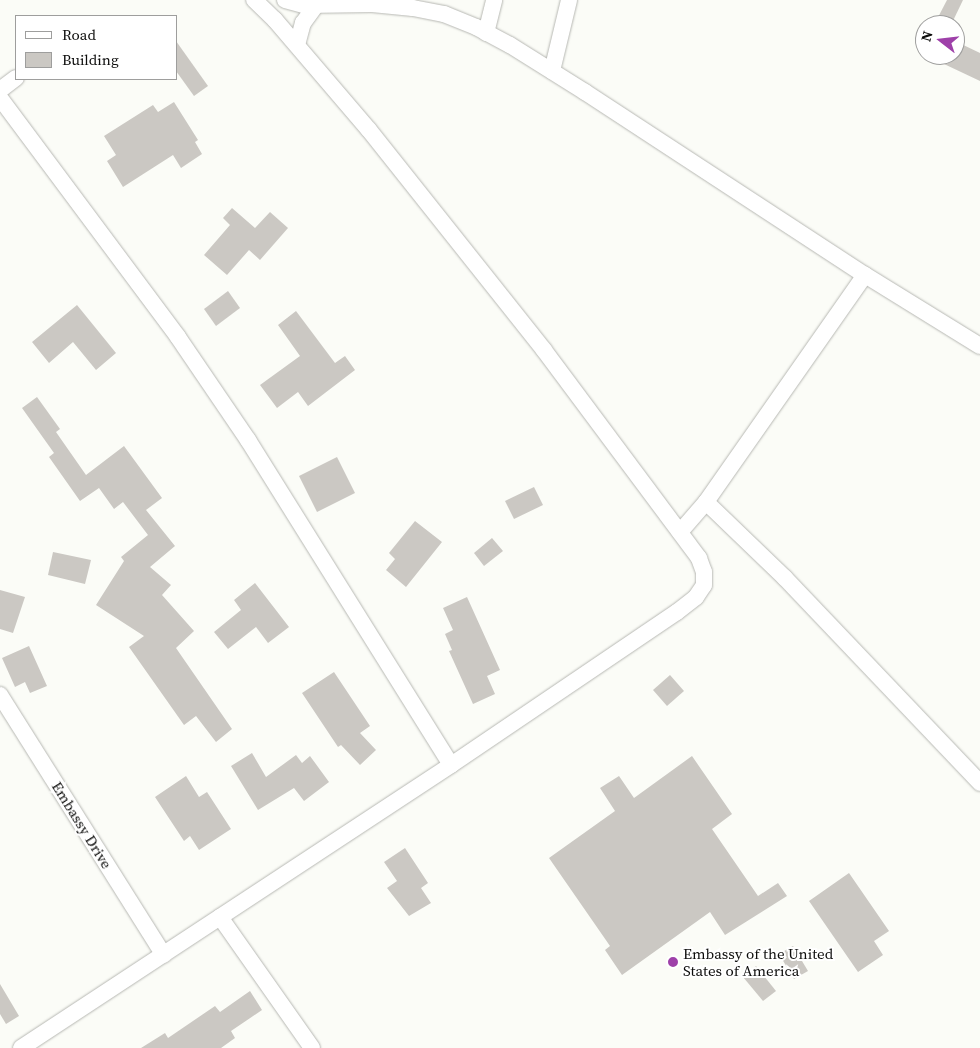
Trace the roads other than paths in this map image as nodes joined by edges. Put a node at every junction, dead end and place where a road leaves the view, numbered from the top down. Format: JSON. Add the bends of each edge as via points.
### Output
{"nodes":[{"id":1,"x":254,"y":0,"type":"edge"},
{"id":2,"x":285,"y":0,"type":"edge"},
{"id":3,"x":494,"y":0,"type":"edge"},
{"id":4,"x":569,"y":0,"type":"edge"},
{"id":5,"x":414,"y":4,"type":"edge"},
{"id":6,"x":316,"y":5,"type":"junction"},
{"id":7,"x":486,"y":33,"type":"junction"},
{"id":8,"x":297,"y":45,"type":"junction"},
{"id":9,"x":552,"y":71,"type":"junction"},
{"id":10,"x":15,"y":79,"type":"edge"},
{"id":11,"x":0,"y":90,"type":"edge"},
{"id":12,"x":0,"y":98,"type":"edge"},
{"id":13,"x":865,"y":275,"type":"junction"},
{"id":14,"x":980,"y":346,"type":"edge"},
{"id":15,"x":706,"y":502,"type":"junction"},
{"id":16,"x":680,"y":532,"type":"junction"},
{"id":17,"x":0,"y":695,"type":"edge"},
{"id":18,"x":451,"y":765,"type":"junction"},
{"id":19,"x":980,"y":783,"type":"edge"},
{"id":20,"x":220,"y":917,"type":"junction"},
{"id":21,"x":164,"y":955,"type":"junction"},
{"id":22,"x":21,"y":1048,"type":"edge"},
{"id":23,"x":312,"y":1048,"type":"edge"}],
"edges":[{"from":1,"to":8,"type":"street"},
{"from":2,"to":6,"type":"street"},
{"from":3,"to":7,"type":"street"},
{"from":4,"to":9,"type":"street"},
{"from":5,"to":6,"type":"street"},
{"from":5,"to":7,"type":"street"},
{"from":6,"to":8,"type":"street","via":[[303,22]]},
{"from":7,"to":9,"type":"street"},
{"from":8,"to":16,"type":"street","via":[[544,350]]},
{"from":9,"to":13,"type":"street"},
{"from":10,"to":11,"type":"street"},
{"from":12,"to":18,"type":"street","via":[[178,336],[248,440]]},
{"from":13,"to":14,"type":"street"},
{"from":13,"to":15,"type":"street"},
{"from":15,"to":16,"type":"street"},
{"from":15,"to":19,"type":"street","via":[[785,578]]},
{"from":16,"to":18,"type":"street","via":[[700,558],[704,572],[704,585],[696,597]]},
{"from":17,"to":21,"type":"street","name":"Embassy Drive"},
{"from":18,"to":20,"type":"street"},
{"from":20,"to":21,"type":"street"},
{"from":20,"to":23,"type":"street"},
{"from":21,"to":22,"type":"street"}]}
